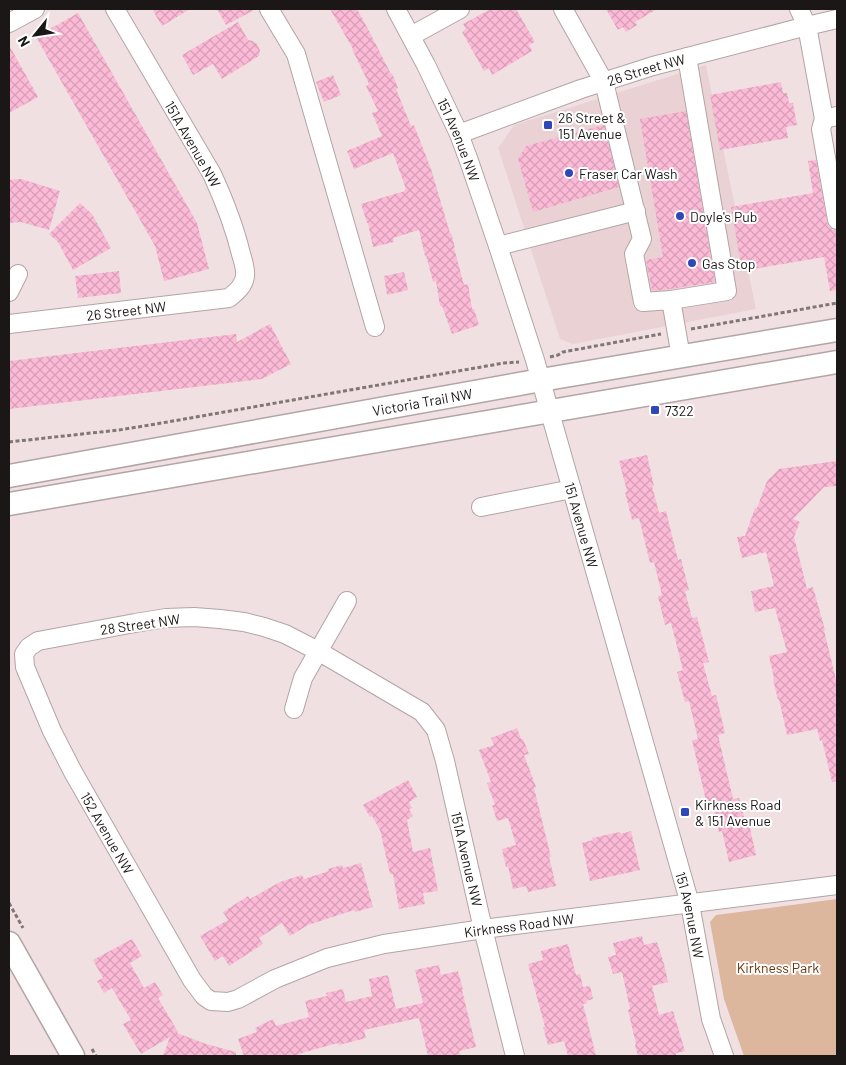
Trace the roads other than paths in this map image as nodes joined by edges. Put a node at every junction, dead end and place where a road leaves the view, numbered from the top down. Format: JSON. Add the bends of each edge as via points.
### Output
{"nodes":[{"id":1,"x":35,"y":9,"type":"edge"},
{"id":2,"x":115,"y":9,"type":"edge"},
{"id":3,"x":269,"y":9,"type":"edge"},
{"id":4,"x":396,"y":9,"type":"edge"},
{"id":5,"x":460,"y":9,"type":"edge"},
{"id":6,"x":563,"y":9,"type":"edge"},
{"id":7,"x":799,"y":9,"type":"edge"},
{"id":8,"x":837,"y":19,"type":"edge"},
{"id":9,"x":9,"y":23,"type":"edge"},
{"id":10,"x":806,"y":26,"type":"junction"},
{"id":11,"x":411,"y":36,"type":"junction"},
{"id":12,"x":687,"y":57,"type":"junction"},
{"id":13,"x":604,"y":82,"type":"junction"},
{"id":14,"x":830,"y":118,"type":"edge"},
{"id":15,"x":459,"y":134,"type":"junction"},
{"id":16,"x":636,"y":211,"type":"junction"},
{"id":17,"x":837,"y":220,"type":"edge"},
{"id":18,"x":498,"y":246,"type":"junction"},
{"id":19,"x":18,"y":274,"type":"dead end"},
{"id":20,"x":240,"y":288,"type":"joint"},
{"id":21,"x":9,"y":292,"type":"edge"},
{"id":22,"x":671,"y":300,"type":"junction"},
{"id":23,"x":9,"y":324,"type":"edge"},
{"id":24,"x":375,"y":327,"type":"dead end"},
{"id":25,"x":837,"y":330,"type":"edge"},
{"id":26,"x":681,"y":357,"type":"junction"},
{"id":27,"x":837,"y":362,"type":"edge"},
{"id":28,"x":538,"y":370,"type":"junction"},
{"id":29,"x":550,"y":412,"type":"junction"},
{"id":30,"x":9,"y":476,"type":"edge"},
{"id":31,"x":572,"y":489,"type":"junction"},
{"id":32,"x":9,"y":504,"type":"edge"},
{"id":33,"x":481,"y":507,"type":"dead end"},
{"id":34,"x":347,"y":601,"type":"dead end"},
{"id":35,"x":318,"y":650,"type":"junction"},
{"id":36,"x":24,"y":654,"type":"joint"},
{"id":37,"x":294,"y":709,"type":"dead end"},
{"id":38,"x":430,"y":721,"type":"joint"},
{"id":39,"x":837,"y":885,"type":"edge"},
{"id":40,"x":690,"y":904,"type":"junction"},
{"id":41,"x":483,"y":929,"type":"junction"},
{"id":42,"x":9,"y":943,"type":"edge"},
{"id":43,"x":211,"y":1001,"type":"joint"},
{"id":44,"x":74,"y":1056,"type":"edge"},
{"id":45,"x":516,"y":1056,"type":"edge"},
{"id":46,"x":724,"y":1056,"type":"edge"}],
"edges":[{"from":1,"to":9,"type":"street"},
{"from":2,"to":20,"type":"street","name":"151A Avenue NW","via":[[225,201],[244,265],[245,277]]},
{"from":3,"to":24,"type":"street","via":[[296,54]]},
{"from":4,"to":11,"type":"street","name":"151 Avenue NW"},
{"from":5,"to":11,"type":"street"},
{"from":6,"to":13,"type":"street"},
{"from":7,"to":10,"type":"street"},
{"from":8,"to":10,"type":"street","name":"26 Street NW"},
{"from":10,"to":12,"type":"street","name":"26 Street NW"},
{"from":10,"to":14,"type":"street"},
{"from":11,"to":15,"type":"street","name":"151 Avenue NW"},
{"from":12,"to":13,"type":"street","name":"26 Street NW"},
{"from":12,"to":22,"type":"street","via":[[727,291]]},
{"from":13,"to":15,"type":"street","name":"26 Street NW"},
{"from":13,"to":16,"type":"street"},
{"from":14,"to":17,"type":"street","via":[[821,129]]},
{"from":15,"to":18,"type":"street","name":"151 Avenue NW"},
{"from":16,"to":18,"type":"street"},
{"from":16,"to":22,"type":"street","via":[[642,239],[634,254],[643,302]]},
{"from":18,"to":28,"type":"street","name":"151 Avenue NW"},
{"from":19,"to":21,"type":"street"},
{"from":20,"to":23,"type":"street","name":"26 Street NW","via":[[229,298]]},
{"from":22,"to":26,"type":"street"},
{"from":25,"to":26,"type":"main road","name":"Victoria Trail NW"},
{"from":26,"to":28,"type":"main road","name":"Victoria Trail NW"},
{"from":27,"to":29,"type":"main road"},
{"from":28,"to":29,"type":"street","name":"151 Avenue NW"},
{"from":28,"to":30,"type":"main road","name":"Victoria Trail NW"},
{"from":29,"to":31,"type":"street","name":"151 Avenue NW"},
{"from":29,"to":32,"type":"main road"},
{"from":31,"to":33,"type":"street"},
{"from":31,"to":40,"type":"street","name":"151 Avenue NW"},
{"from":34,"to":35,"type":"street"},
{"from":35,"to":36,"type":"street","name":"28 Street NW","via":[[264,627],[194,617],[135,622],[38,641]]},
{"from":35,"to":37,"type":"street","via":[[303,678]]},
{"from":35,"to":38,"type":"street","name":"28 Street NW","via":[[409,703]]},
{"from":36,"to":43,"type":"street","name":"152 Avenue NW","via":[[29,679],[73,772],[192,980]]},
{"from":38,"to":41,"type":"street","name":"151A Avenue NW","via":[[445,761]]},
{"from":39,"to":40,"type":"street","name":"Kirkness Road NW"},
{"from":40,"to":41,"type":"street","name":"Kirkness Road NW"},
{"from":40,"to":46,"type":"street","name":"151 Avenue NW","via":[[711,1019]]},
{"from":41,"to":43,"type":"street","name":"Kirkness Road NW","via":[[356,950],[274,979],[238,999]]},
{"from":41,"to":45,"type":"street","name":"151A Avenue NW"},
{"from":42,"to":44,"type":"main road"}]}
